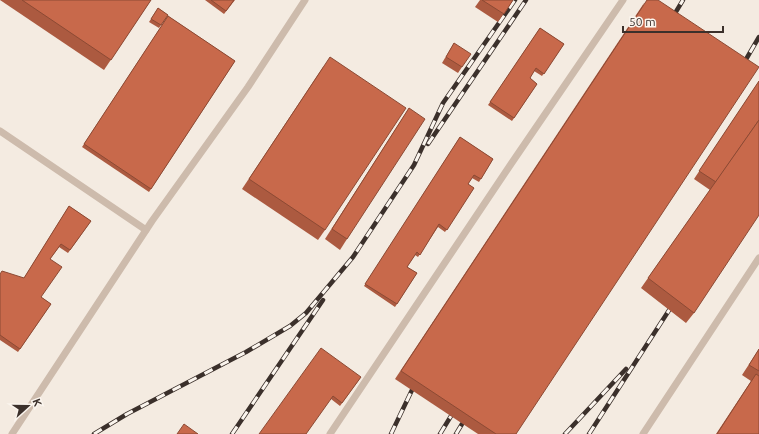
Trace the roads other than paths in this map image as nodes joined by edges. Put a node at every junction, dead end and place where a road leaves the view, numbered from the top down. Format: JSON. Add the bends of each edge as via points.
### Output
{"nodes":[{"id":1,"x":306,"y":0,"type":"edge"},
{"id":2,"x":623,"y":0,"type":"edge"},
{"id":3,"x":0,"y":131,"type":"edge"},
{"id":4,"x":146,"y":230,"type":"junction"},
{"id":5,"x":759,"y":258,"type":"edge"},
{"id":6,"x":12,"y":434,"type":"edge"},
{"id":7,"x":330,"y":434,"type":"edge"},
{"id":8,"x":643,"y":434,"type":"edge"}],
"edges":[{"from":1,"to":4,"type":"lane","via":[[248,87]]},
{"from":2,"to":7,"type":"lane"},
{"from":3,"to":4,"type":"lane"},
{"from":4,"to":6,"type":"lane"},
{"from":5,"to":8,"type":"lane"}]}
